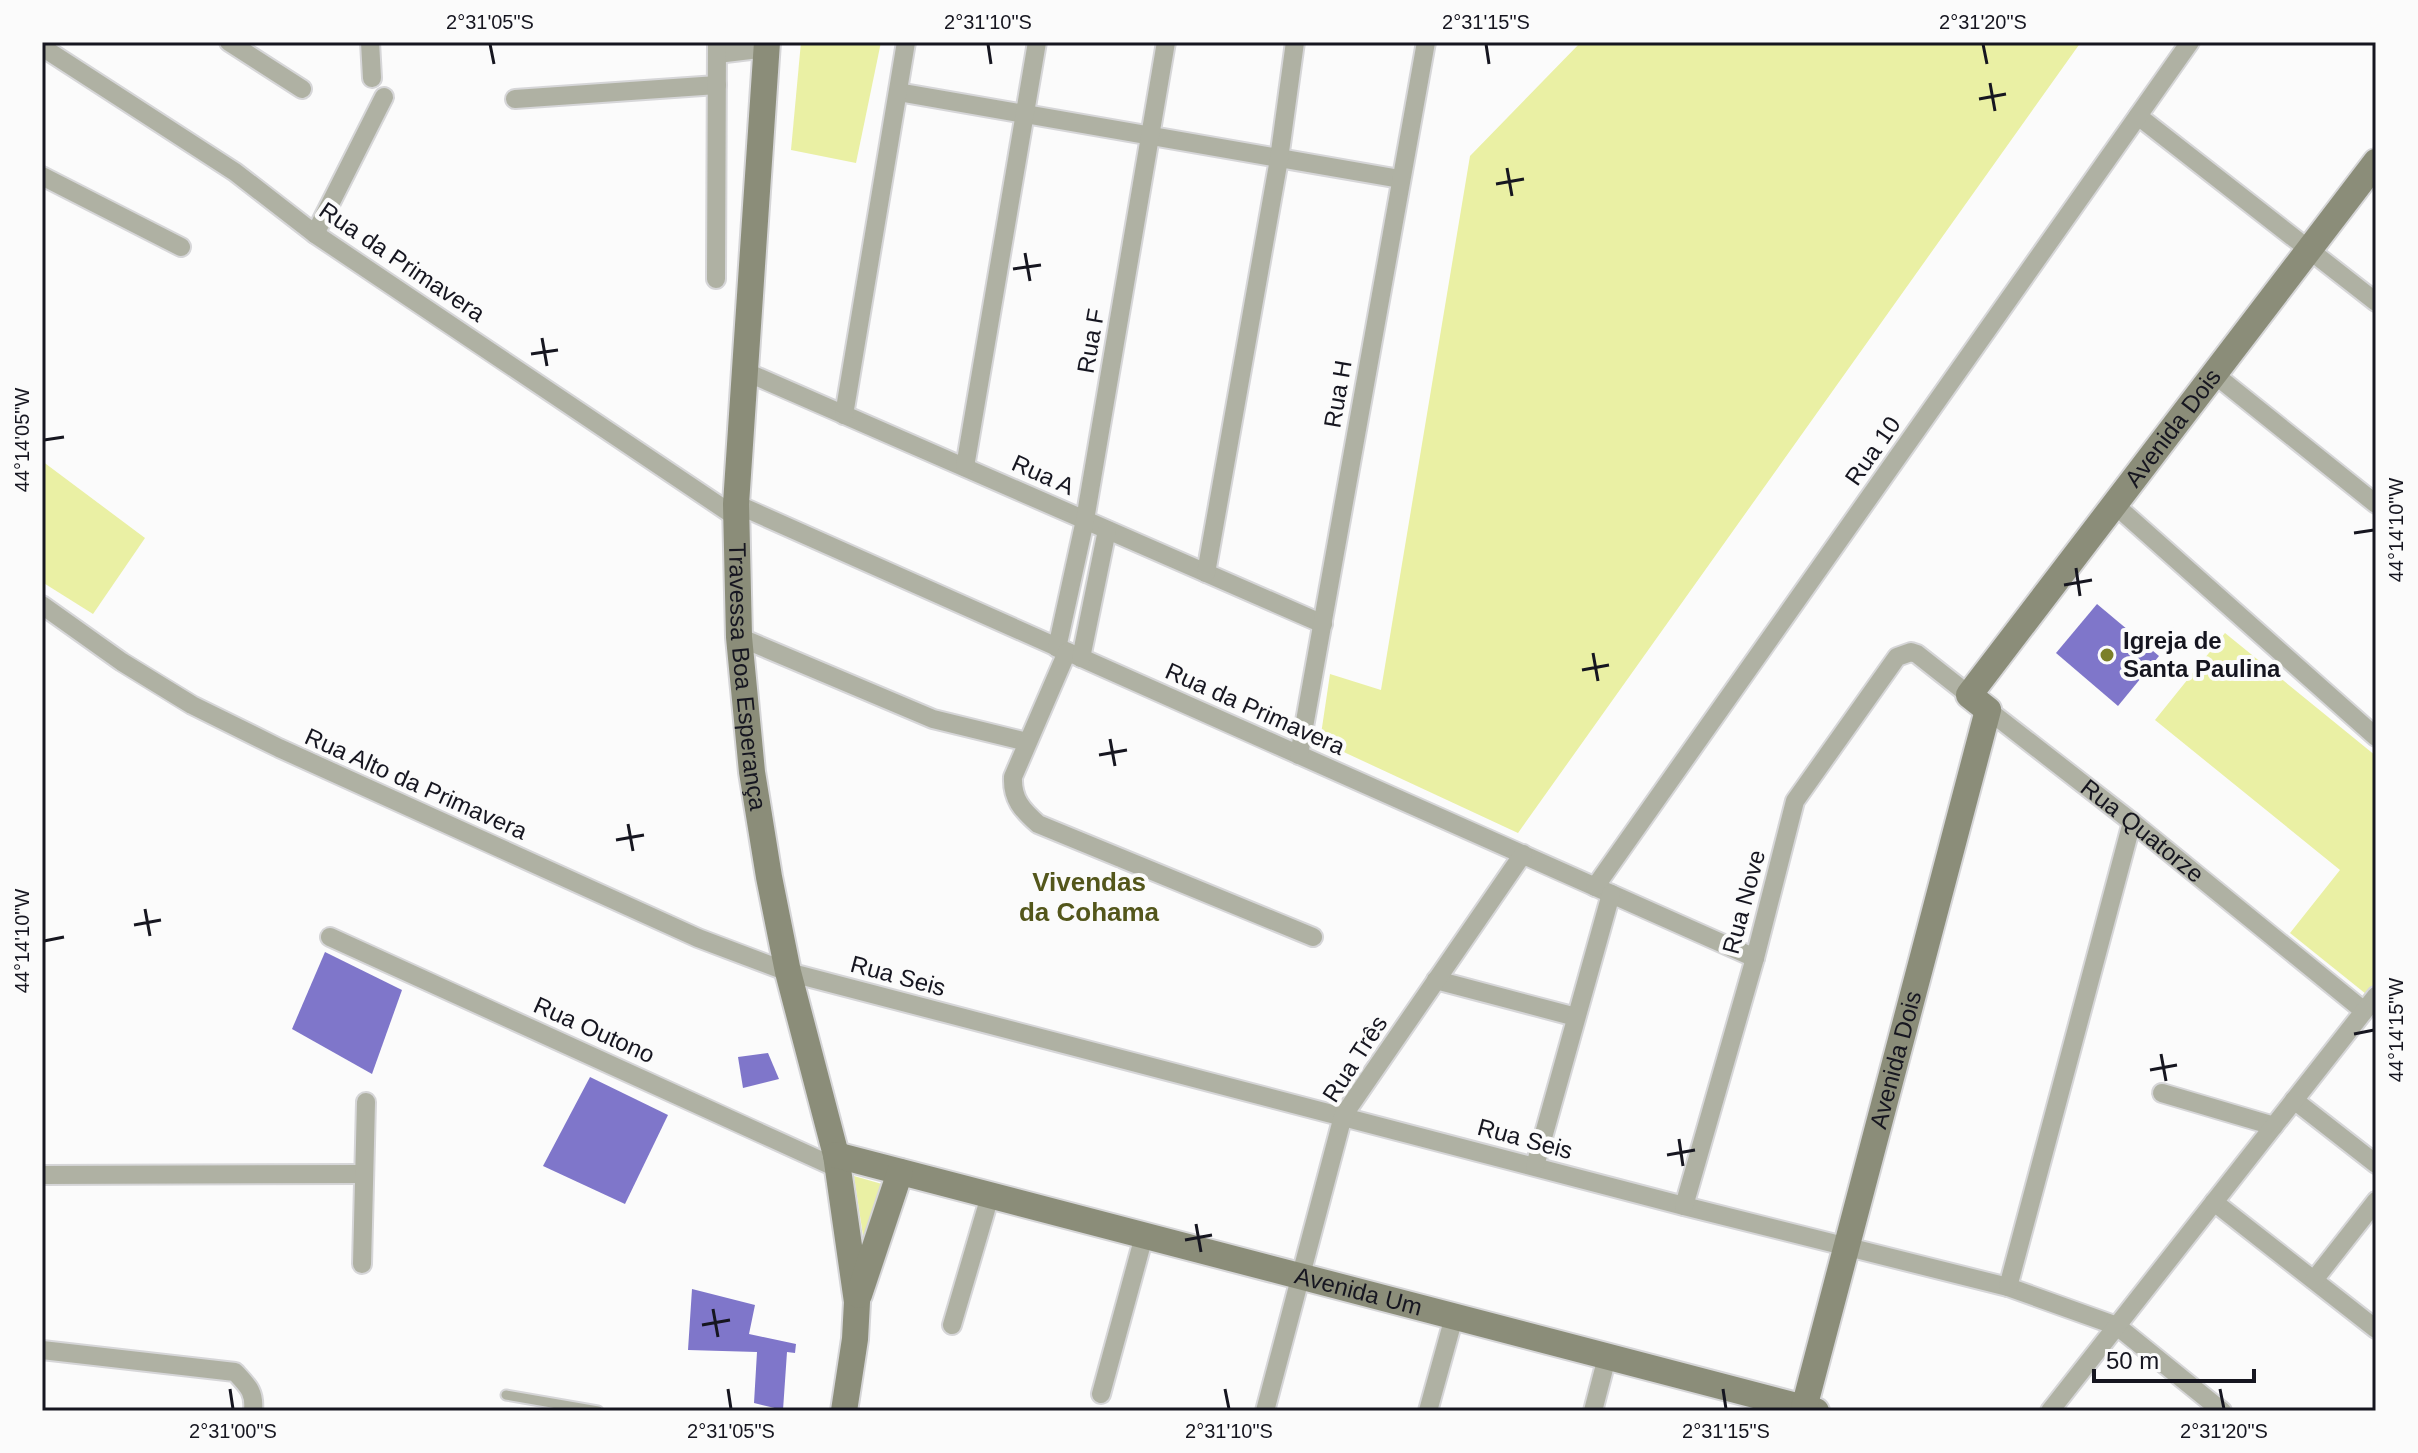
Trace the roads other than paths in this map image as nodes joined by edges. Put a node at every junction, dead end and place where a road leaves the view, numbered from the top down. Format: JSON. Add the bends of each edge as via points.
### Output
{"nodes":[{"id":1,"x":229,"y":42,"type":"edge"},
{"id":2,"x":370,"y":42,"type":"edge"},
{"id":3,"x":906,"y":42,"type":"edge"},
{"id":4,"x":1037,"y":42,"type":"edge"},
{"id":5,"x":1166,"y":42,"type":"edge"},
{"id":6,"x":1295,"y":42,"type":"edge"},
{"id":7,"x":1426,"y":42,"type":"edge"},
{"id":8,"x":2190,"y":42,"type":"edge"},
{"id":9,"x":767,"y":45,"type":"edge"},
{"id":10,"x":42,"y":47,"type":"edge"},
{"id":11,"x":717,"y":48,"type":"edge"},
{"id":12,"x":372,"y":78,"type":"dead end"},
{"id":13,"x":717,"y":85,"type":"junction"},
{"id":14,"x":302,"y":89,"type":"dead end"},
{"id":15,"x":898,"y":92,"type":"junction"},
{"id":16,"x":384,"y":97,"type":"dead end"},
{"id":17,"x":515,"y":99,"type":"dead end"},
{"id":18,"x":1026,"y":115,"type":"junction"},
{"id":19,"x":2138,"y":116,"type":"junction"},
{"id":20,"x":1151,"y":137,"type":"junction"},
{"id":21,"x":1279,"y":159,"type":"junction"},
{"id":22,"x":2376,"y":162,"type":"edge"},
{"id":23,"x":42,"y":176,"type":"edge"},
{"id":24,"x":1400,"y":179,"type":"junction"},
{"id":25,"x":315,"y":234,"type":"junction"},
{"id":26,"x":181,"y":247,"type":"dead end"},
{"id":27,"x":2309,"y":249,"type":"junction"},
{"id":28,"x":716,"y":279,"type":"dead end"},
{"id":29,"x":2376,"y":302,"type":"edge"},
{"id":30,"x":744,"y":371,"type":"junction"},
{"id":31,"x":2214,"y":374,"type":"junction"},
{"id":32,"x":844,"y":415,"type":"junction"},
{"id":33,"x":965,"y":467,"type":"junction"},
{"id":34,"x":2114,"y":504,"type":"junction"},
{"id":35,"x":2376,"y":504,"type":"edge"},
{"id":36,"x":736,"y":511,"type":"junction"},
{"id":37,"x":1085,"y":520,"type":"junction"},
{"id":38,"x":1107,"y":530,"type":"junction"},
{"id":39,"x":1206,"y":573,"type":"junction"},
{"id":40,"x":42,"y":605,"type":"edge"},
{"id":41,"x":1323,"y":624,"type":"junction"},
{"id":42,"x":739,"y":637,"type":"junction"},
{"id":43,"x":1068,"y":652,"type":"junction"},
{"id":44,"x":1917,"y":654,"type":"joint"},
{"id":45,"x":1978,"y":702,"type":"junction"},
{"id":46,"x":2376,"y":737,"type":"edge"},
{"id":47,"x":1027,"y":742,"type":"junction"},
{"id":48,"x":1299,"y":755,"type":"junction"},
{"id":49,"x":2132,"y":822,"type":"junction"},
{"id":50,"x":1523,"y":854,"type":"junction"},
{"id":51,"x":1603,"y":890,"type":"junction"},
{"id":52,"x":330,"y":937,"type":"dead end"},
{"id":53,"x":1313,"y":937,"type":"dead end"},
{"id":54,"x":1755,"y":958,"type":"junction"},
{"id":55,"x":788,"y":972,"type":"junction"},
{"id":56,"x":1436,"y":980,"type":"junction"},
{"id":57,"x":2376,"y":996,"type":"edge"},
{"id":58,"x":2364,"y":1011,"type":"junction"},
{"id":59,"x":1576,"y":1017,"type":"junction"},
{"id":60,"x":2162,"y":1093,"type":"dead end"},
{"id":61,"x":2294,"y":1100,"type":"junction"},
{"id":62,"x":366,"y":1102,"type":"dead end"},
{"id":63,"x":1343,"y":1116,"type":"junction"},
{"id":64,"x":2274,"y":1126,"type":"junction"},
{"id":65,"x":837,"y":1162,"type":"junction"},
{"id":66,"x":2376,"y":1164,"type":"edge"},
{"id":67,"x":1535,"y":1166,"type":"junction"},
{"id":68,"x":900,"y":1172,"type":"junction"},
{"id":69,"x":363,"y":1174,"type":"junction"},
{"id":70,"x":42,"y":1175,"type":"edge"},
{"id":71,"x":990,"y":1196,"type":"junction"},
{"id":72,"x":2376,"y":1201,"type":"edge"},
{"id":73,"x":2214,"y":1202,"type":"junction"},
{"id":74,"x":1684,"y":1206,"type":"junction"},
{"id":75,"x":1144,"y":1236,"type":"junction"},
{"id":76,"x":1848,"y":1248,"type":"junction"},
{"id":77,"x":362,"y":1264,"type":"dead end"},
{"id":78,"x":1301,"y":1277,"type":"junction"},
{"id":79,"x":2314,"y":1280,"type":"junction"},
{"id":80,"x":2008,"y":1287,"type":"junction"},
{"id":81,"x":857,"y":1302,"type":"junction"},
{"id":82,"x":1454,"y":1317,"type":"junction"},
{"id":83,"x":952,"y":1325,"type":"dead end"},
{"id":84,"x":2117,"y":1326,"type":"junction"},
{"id":85,"x":2376,"y":1329,"type":"edge"},
{"id":86,"x":42,"y":1350,"type":"edge"},
{"id":87,"x":1607,"y":1357,"type":"junction"},
{"id":88,"x":1101,"y":1394,"type":"dead end"},
{"id":89,"x":506,"y":1395,"type":"dead end"},
{"id":90,"x":1808,"y":1410,"type":"edge"},
{"id":91,"x":253,"y":1411,"type":"edge"},
{"id":92,"x":598,"y":1411,"type":"edge"},
{"id":93,"x":844,"y":1411,"type":"edge"},
{"id":94,"x":1265,"y":1411,"type":"edge"},
{"id":95,"x":1428,"y":1411,"type":"edge"},
{"id":96,"x":1593,"y":1411,"type":"edge"},
{"id":97,"x":2050,"y":1411,"type":"edge"},
{"id":98,"x":2222,"y":1411,"type":"edge"}],
"edges":[{"from":1,"to":14,"type":"street"},
{"from":2,"to":12,"type":"street"},
{"from":3,"to":15,"type":"street"},
{"from":4,"to":18,"type":"street"},
{"from":5,"to":20,"type":"street","name":"Rua F"},
{"from":6,"to":21,"type":"street"},
{"from":7,"to":24,"type":"street","name":"Rua H"},
{"from":8,"to":19,"type":"street","name":"Rua 10"},
{"from":9,"to":11,"type":"street"},
{"from":9,"to":30,"type":"street","name":"Travessa Boa Esperança"},
{"from":10,"to":25,"type":"street","name":"Rua da Primavera","via":[[235,172]]},
{"from":11,"to":13,"type":"street"},
{"from":13,"to":17,"type":"street"},
{"from":13,"to":28,"type":"street"},
{"from":15,"to":18,"type":"street"},
{"from":15,"to":32,"type":"street"},
{"from":16,"to":25,"type":"street"},
{"from":18,"to":20,"type":"street"},
{"from":18,"to":33,"type":"street"},
{"from":19,"to":27,"type":"street"},
{"from":19,"to":51,"type":"street","name":"Rua 10"},
{"from":20,"to":21,"type":"street"},
{"from":20,"to":37,"type":"street","name":"Rua F"},
{"from":21,"to":24,"type":"street"},
{"from":21,"to":39,"type":"street"},
{"from":22,"to":27,"type":"street","name":"Avenida Dois"},
{"from":23,"to":26,"type":"street"},
{"from":24,"to":41,"type":"street","name":"Rua H"},
{"from":25,"to":36,"type":"street","name":"Rua da Primavera"},
{"from":27,"to":29,"type":"street"},
{"from":27,"to":31,"type":"street","name":"Avenida Dois"},
{"from":30,"to":32,"type":"street","name":"Rua A"},
{"from":30,"to":36,"type":"street","name":"Travessa Boa Esperança"},
{"from":31,"to":34,"type":"street","name":"Avenida Dois"},
{"from":31,"to":35,"type":"street"},
{"from":32,"to":33,"type":"street","name":"Rua A"},
{"from":33,"to":37,"type":"street","name":"Rua A"},
{"from":34,"to":45,"type":"street","name":"Avenida Dois"},
{"from":34,"to":46,"type":"street"},
{"from":36,"to":42,"type":"street","name":"Travessa Boa Esperança"},
{"from":36,"to":43,"type":"street","name":"Rua da Primavera"},
{"from":37,"to":38,"type":"street","name":"Rua A"},
{"from":37,"to":43,"type":"street","name":"Rua F"},
{"from":38,"to":39,"type":"street","name":"Rua A"},
{"from":38,"to":43,"type":"street"},
{"from":39,"to":41,"type":"street","name":"Rua A"},
{"from":40,"to":55,"type":"street","name":"Rua Alto da Primavera","via":[[181,698],[279,748],[698,938]]},
{"from":41,"to":48,"type":"street","name":"Rua H"},
{"from":42,"to":47,"type":"street","via":[[933,719]]},
{"from":42,"to":55,"type":"street","name":"Travessa Boa Esperança","via":[[752,772]]},
{"from":43,"to":47,"type":"street"},
{"from":43,"to":48,"type":"street","name":"Rua da Primavera"},
{"from":44,"to":45,"type":"street","name":"Rua Quatorze"},
{"from":44,"to":54,"type":"street","name":"Rua Nove","via":[[1897,657],[1795,801]]},
{"from":45,"to":49,"type":"street","name":"Rua Quatorze"},
{"from":45,"to":76,"type":"street","name":"Avenida Dois"},
{"from":47,"to":53,"type":"street","via":[[1013,787],[1018,804],[1038,824]]},
{"from":48,"to":50,"type":"street","name":"Rua da Primavera"},
{"from":49,"to":58,"type":"street","name":"Rua Quatorze"},
{"from":49,"to":80,"type":"street"},
{"from":50,"to":51,"type":"street","name":"Rua da Primavera"},
{"from":50,"to":56,"type":"street","name":"Rua Três"},
{"from":51,"to":54,"type":"street","name":"Rua da Primavera"},
{"from":51,"to":59,"type":"street","name":"Rua 10"},
{"from":52,"to":65,"type":"street","name":"Rua Outono"},
{"from":54,"to":74,"type":"street","name":"Rua Nove"},
{"from":55,"to":63,"type":"street","name":"Rua Seis"},
{"from":55,"to":65,"type":"street","name":"Travessa Boa Esperança"},
{"from":56,"to":59,"type":"street"},
{"from":56,"to":63,"type":"street","name":"Rua Três"},
{"from":57,"to":58,"type":"street"},
{"from":58,"to":61,"type":"street"},
{"from":59,"to":67,"type":"street","name":"Rua 10"},
{"from":60,"to":64,"type":"street"},
{"from":61,"to":64,"type":"street"},
{"from":61,"to":66,"type":"street"},
{"from":62,"to":69,"type":"street"},
{"from":63,"to":67,"type":"street","name":"Rua Seis"},
{"from":63,"to":78,"type":"street","name":"Rua Três"},
{"from":64,"to":73,"type":"street"},
{"from":65,"to":68,"type":"street","name":"Avenida Um"},
{"from":65,"to":81,"type":"street","name":"Travessa Boa Esperança"},
{"from":67,"to":74,"type":"street","name":"Rua Seis"},
{"from":68,"to":71,"type":"street","name":"Avenida Um"},
{"from":68,"to":81,"type":"street"},
{"from":69,"to":70,"type":"street"},
{"from":69,"to":77,"type":"street"},
{"from":71,"to":75,"type":"street","name":"Avenida Um"},
{"from":71,"to":83,"type":"street"},
{"from":72,"to":79,"type":"street"},
{"from":73,"to":79,"type":"street"},
{"from":73,"to":84,"type":"street"},
{"from":74,"to":76,"type":"street","name":"Rua Seis"},
{"from":75,"to":78,"type":"street","name":"Avenida Um"},
{"from":75,"to":88,"type":"street"},
{"from":76,"to":80,"type":"street","name":"Rua Seis"},
{"from":76,"to":90,"type":"street","name":"Avenida Dois"},
{"from":78,"to":82,"type":"street","name":"Avenida Um"},
{"from":78,"to":94,"type":"street","name":"Rua Três"},
{"from":79,"to":85,"type":"street"},
{"from":80,"to":84,"type":"street","name":"Rua Seis"},
{"from":81,"to":93,"type":"street"},
{"from":82,"to":87,"type":"street","name":"Avenida Um"},
{"from":82,"to":95,"type":"street"},
{"from":84,"to":97,"type":"street"},
{"from":84,"to":98,"type":"street","name":"Rua Seis"},
{"from":86,"to":91,"type":"street","via":[[235,1372],[250,1387]]},
{"from":87,"to":90,"type":"street","name":"Avenida Um"},
{"from":87,"to":96,"type":"street"},
{"from":89,"to":92,"type":"lane"}]}
